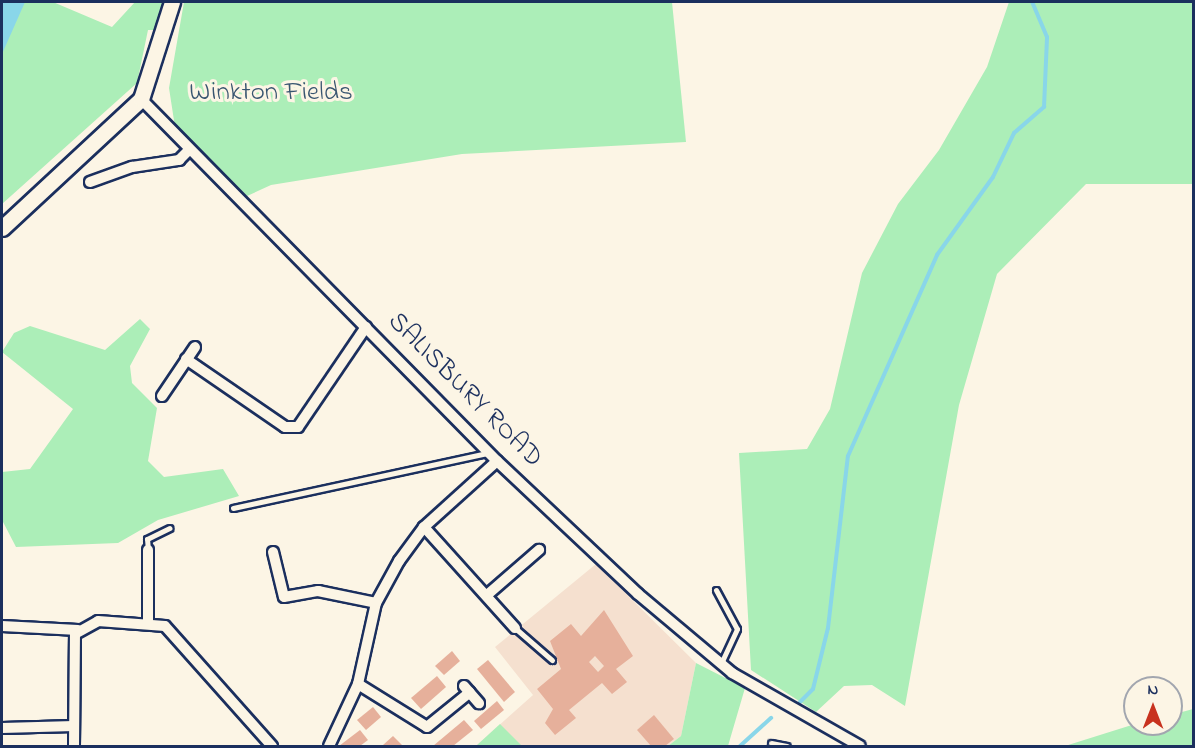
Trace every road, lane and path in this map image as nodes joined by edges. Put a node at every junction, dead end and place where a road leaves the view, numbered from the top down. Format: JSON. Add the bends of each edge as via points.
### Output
{"nodes":[{"id":1,"x":172,"y":2,"type":"edge"},
{"id":2,"x":141,"y":99,"type":"junction"},
{"id":3,"x":188,"y":151,"type":"junction"},
{"id":4,"x":90,"y":182,"type":"dead end"},
{"id":5,"x":2,"y":228,"type":"edge"},
{"id":6,"x":366,"y":327,"type":"junction"},
{"id":7,"x":195,"y":347,"type":"dead end"},
{"id":8,"x":186,"y":359,"type":"junction"},
{"id":9,"x":162,"y":396,"type":"dead end"},
{"id":10,"x":493,"y":457,"type":"junction"},
{"id":11,"x":233,"y":508,"type":"dead end"},
{"id":12,"x":424,"y":527,"type":"junction"},
{"id":13,"x":170,"y":528,"type":"dead end"},
{"id":14,"x":539,"y":549,"type":"dead end"},
{"id":15,"x":148,"y":550,"type":"joint"},
{"id":16,"x":273,"y":552,"type":"dead end"},
{"id":17,"x":716,"y":590,"type":"dead end"},
{"id":18,"x":487,"y":595,"type":"junction"},
{"id":19,"x":376,"y":603,"type":"junction"},
{"id":20,"x":148,"y":622,"type":"junction"},
{"id":21,"x":2,"y":626,"type":"edge"},
{"id":22,"x":514,"y":628,"type":"joint"},
{"id":23,"x":78,"y":630,"type":"junction"},
{"id":24,"x":552,"y":660,"type":"dead end"},
{"id":25,"x":720,"y":663,"type":"junction"},
{"id":26,"x":358,"y":684,"type":"junction"},
{"id":27,"x":479,"y":703,"type":"dead end"},
{"id":28,"x":74,"y":726,"type":"junction"},
{"id":29,"x":2,"y":728,"type":"edge"},
{"id":30,"x":771,"y":742,"type":"dead end"},
{"id":31,"x":74,"y":747,"type":"edge"},
{"id":32,"x":272,"y":747,"type":"edge"},
{"id":33,"x":329,"y":747,"type":"edge"},
{"id":34,"x":787,"y":747,"type":"edge"},
{"id":35,"x":860,"y":747,"type":"edge"}],
"edges":[{"from":1,"to":2,"type":"main road"},
{"from":2,"to":3,"type":"street","name":"SALISBURY ROAD"},
{"from":2,"to":5,"type":"main road"},
{"from":3,"to":4,"type":"street","via":[[179,160],[132,167]]},
{"from":3,"to":6,"type":"street","name":"SALISBURY ROAD"},
{"from":6,"to":8,"type":"street","via":[[298,427],[285,427]]},
{"from":6,"to":10,"type":"street","name":"SALISBURY ROAD"},
{"from":7,"to":8,"type":"street"},
{"from":8,"to":9,"type":"street"},
{"from":10,"to":11,"type":"lane"},
{"from":10,"to":12,"type":"street"},
{"from":10,"to":25,"type":"street","name":"SALISBURY ROAD"},
{"from":12,"to":18,"type":"street"},
{"from":12,"to":19,"type":"street"},
{"from":13,"to":15,"type":"lane","via":[[147,539]]},
{"from":14,"to":18,"type":"street"},
{"from":15,"to":20,"type":"street"},
{"from":16,"to":19,"type":"street","via":[[284,597],[318,591]]},
{"from":17,"to":25,"type":"lane","via":[[737,629]]},
{"from":18,"to":22,"type":"street"},
{"from":19,"to":26,"type":"street"},
{"from":20,"to":23,"type":"street","via":[[98,621]]},
{"from":20,"to":32,"type":"street","via":[[165,626]]},
{"from":21,"to":23,"type":"street"},
{"from":22,"to":24,"type":"lane"},
{"from":23,"to":28,"type":"street"},
{"from":25,"to":35,"type":"street","name":"SALISBURY ROAD"},
{"from":26,"to":27,"type":"street","via":[[427,727],[467,689]]},
{"from":26,"to":33,"type":"street"},
{"from":28,"to":29,"type":"street"},
{"from":28,"to":31,"type":"street"},
{"from":30,"to":34,"type":"lane"}]}
